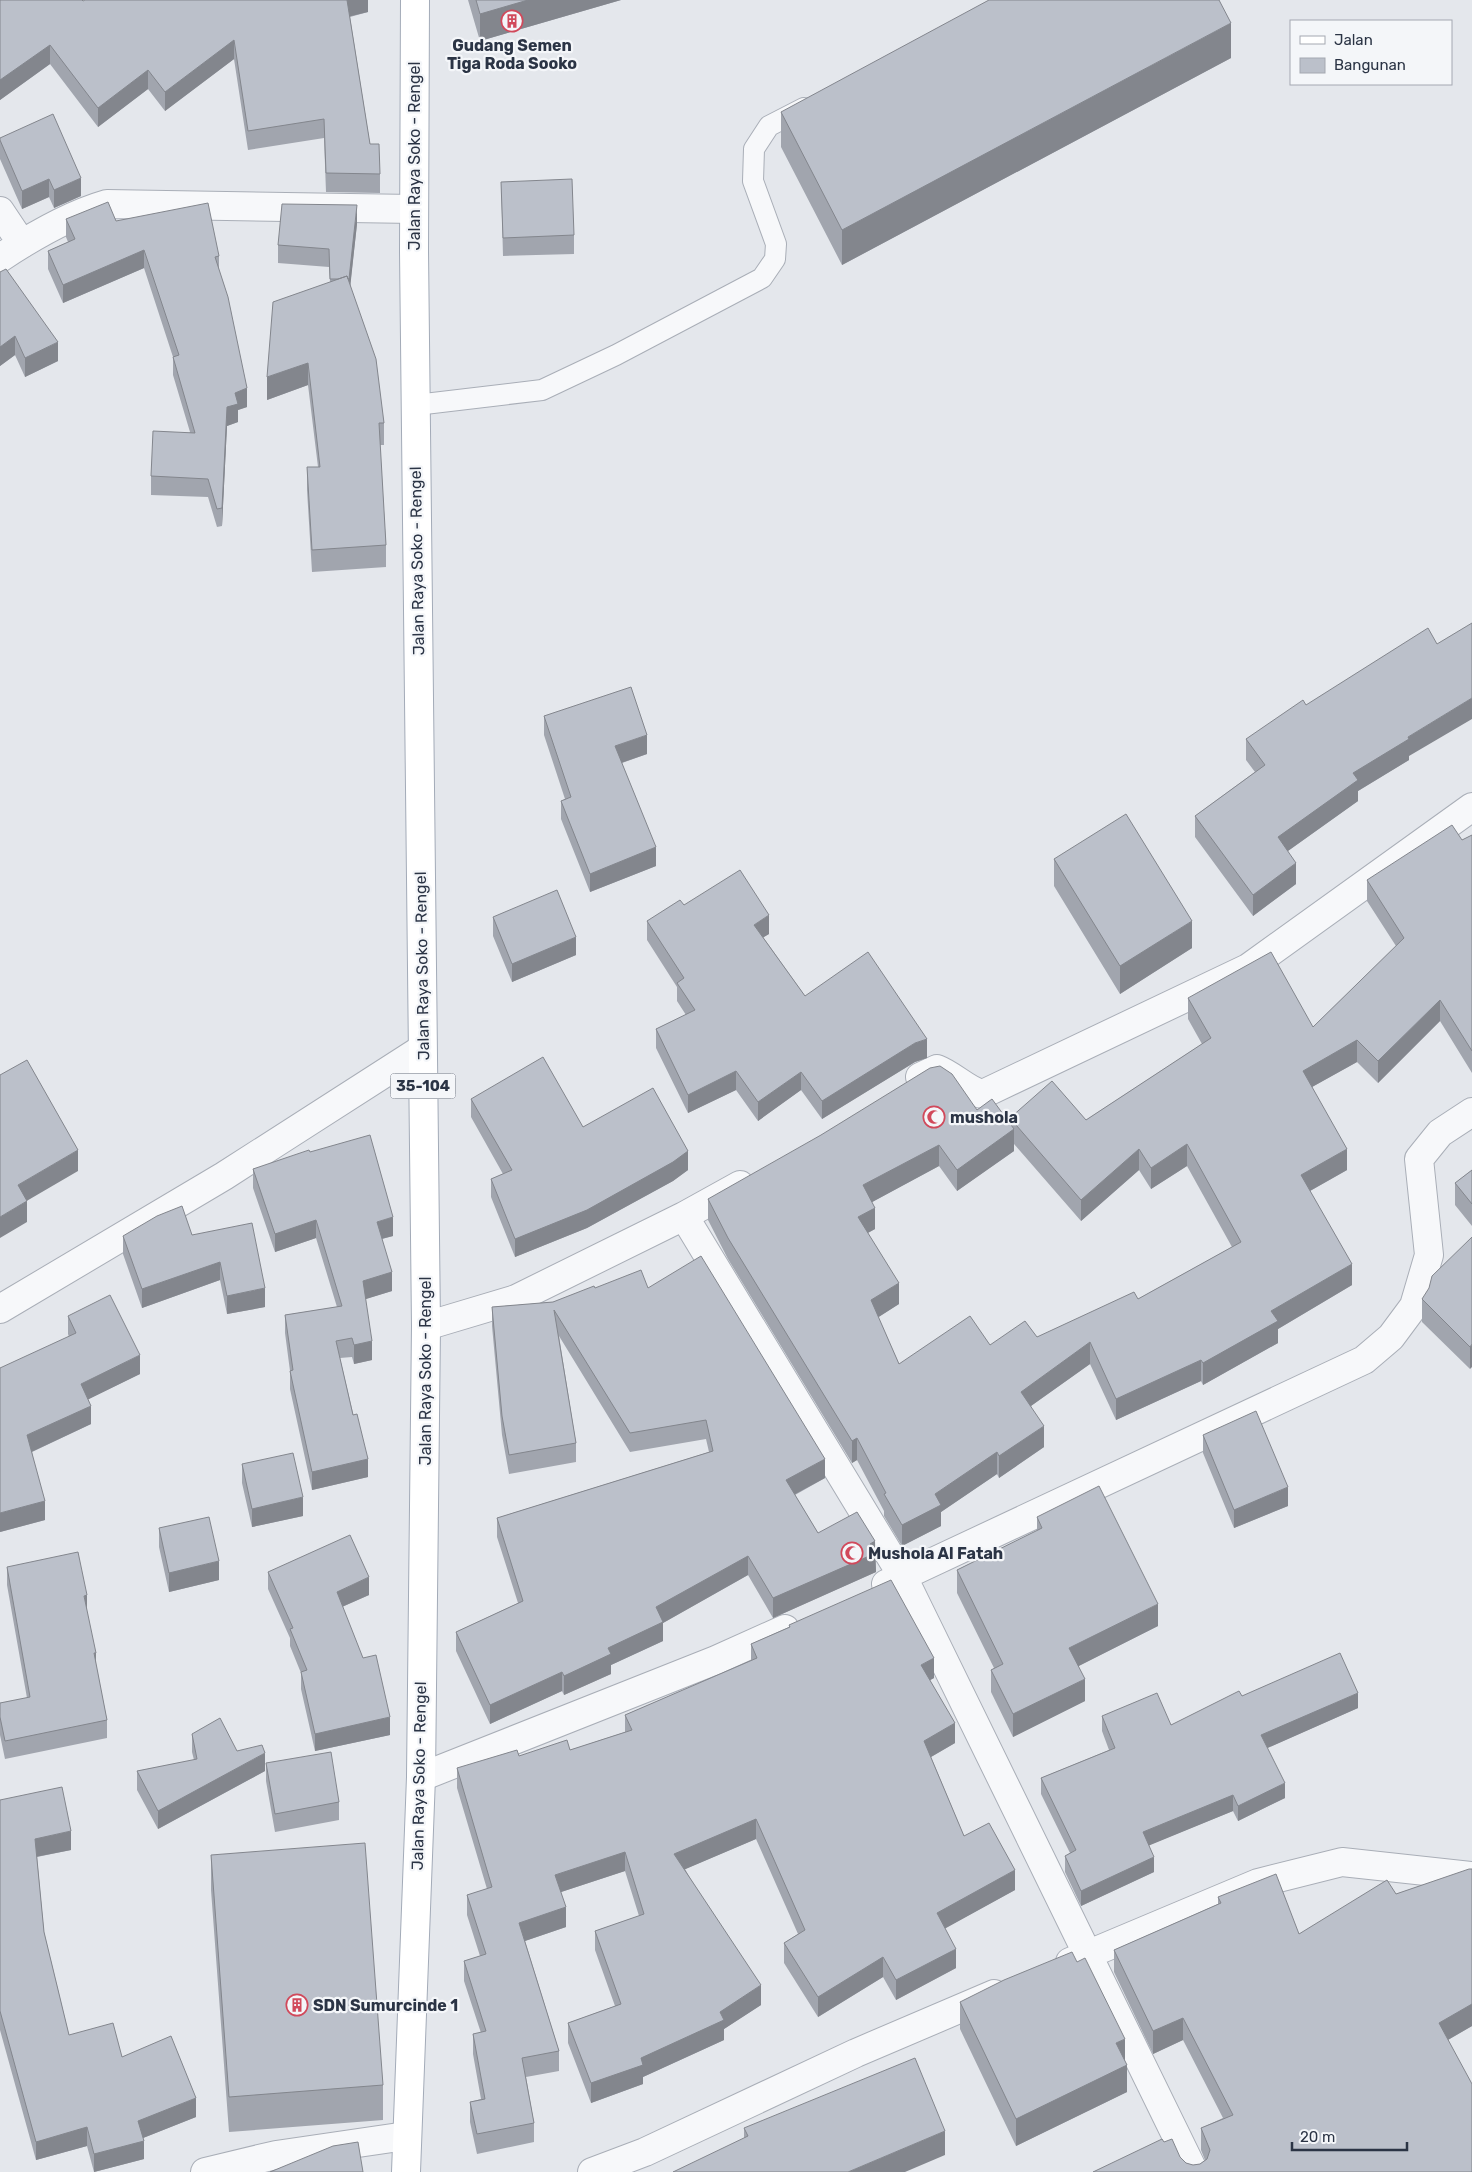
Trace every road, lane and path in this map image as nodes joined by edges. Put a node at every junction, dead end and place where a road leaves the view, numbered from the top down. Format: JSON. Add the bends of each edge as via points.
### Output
{"nodes":[{"id":1,"x":415,"y":0,"type":"edge"},
{"id":2,"x":820,"y":99,"type":"edge"},
{"id":3,"x":414,"y":209,"type":"junction"},
{"id":4,"x":0,"y":210,"type":"edge"},
{"id":5,"x":11,"y":251,"type":"edge"},
{"id":6,"x":416,"y":406,"type":"junction"},
{"id":7,"x":1472,"y":807,"type":"edge"},
{"id":8,"x":422,"y":1049,"type":"junction"},
{"id":9,"x":898,"y":1090,"type":"edge"},
{"id":10,"x":1472,"y":1112,"type":"edge"},
{"id":11,"x":764,"y":1171,"type":"edge"},
{"id":12,"x":684,"y":1216,"type":"junction"},
{"id":13,"x":0,"y":1309,"type":"edge"},
{"id":14,"x":426,"y":1326,"type":"junction"},
{"id":15,"x":903,"y":1577,"type":"junction"},
{"id":16,"x":867,"y":1592,"type":"edge"},
{"id":17,"x":805,"y":1620,"type":"edge"},
{"id":18,"x":420,"y":1776,"type":"junction"},
{"id":19,"x":1472,"y":1876,"type":"edge"},
{"id":20,"x":1087,"y":1954,"type":"junction"},
{"id":21,"x":1043,"y":1973,"type":"edge"},
{"id":22,"x":1016,"y":1985,"type":"edge"},
{"id":23,"x":406,"y":2136,"type":"junction"},
{"id":24,"x":205,"y":2172,"type":"edge"},
{"id":25,"x":406,"y":2172,"type":"edge"},
{"id":26,"x":592,"y":2172,"type":"edge"},
{"id":27,"x":1194,"y":2172,"type":"edge"}],
"edges":[{"from":1,"to":3,"type":"main road","name":"Jalan Raya Soko - Rengel","number":"35-104"},
{"from":2,"to":6,"type":"lane","via":[[769,126],[754,149],[753,181],[776,244],[775,259],[762,278],[542,390]]},
{"from":3,"to":5,"type":"street","via":[[107,204],[87,210]]},
{"from":3,"to":6,"type":"main road","name":"Jalan Raya Soko - Rengel","number":"35-104"},
{"from":4,"to":5,"type":"street"},
{"from":6,"to":8,"type":"main road","name":"Jalan Raya Soko - Rengel","number":"35-104"},
{"from":7,"to":9,"type":"street","via":[[1248,968],[989,1092],[977,1093],[949,1073],[937,1069]]},
{"from":8,"to":13,"type":"street","via":[[224,1176]]},
{"from":8,"to":14,"type":"main road","name":"Jalan Raya Soko - Rengel","number":"35-104"},
{"from":10,"to":15,"type":"street","via":[[1440,1133],[1419,1159],[1428,1255],[1414,1306],[1391,1337],[1364,1360]]},
{"from":11,"to":12,"type":"street"},
{"from":12,"to":14,"type":"street","via":[[516,1299]]},
{"from":12,"to":15,"type":"street"},
{"from":14,"to":18,"type":"main road","name":"Jalan Raya Soko - Rengel","number":"35-104"},
{"from":15,"to":16,"type":"street"},
{"from":15,"to":20,"type":"street"},
{"from":17,"to":18,"type":"street","via":[[716,1660]]},
{"from":18,"to":23,"type":"main road","name":"Jalan Raya Soko - Rengel","number":"35-104"},
{"from":19,"to":20,"type":"street","via":[[1342,1862],[1258,1883]]},
{"from":20,"to":21,"type":"street"},
{"from":20,"to":27,"type":"street"},
{"from":22,"to":26,"type":"street","via":[[856,2053],[645,2152]]},
{"from":23,"to":24,"type":"street","via":[[276,2155]]},
{"from":23,"to":25,"type":"main road","name":"Jalan Raya Soko - Rengel","number":"35-104"}]}
